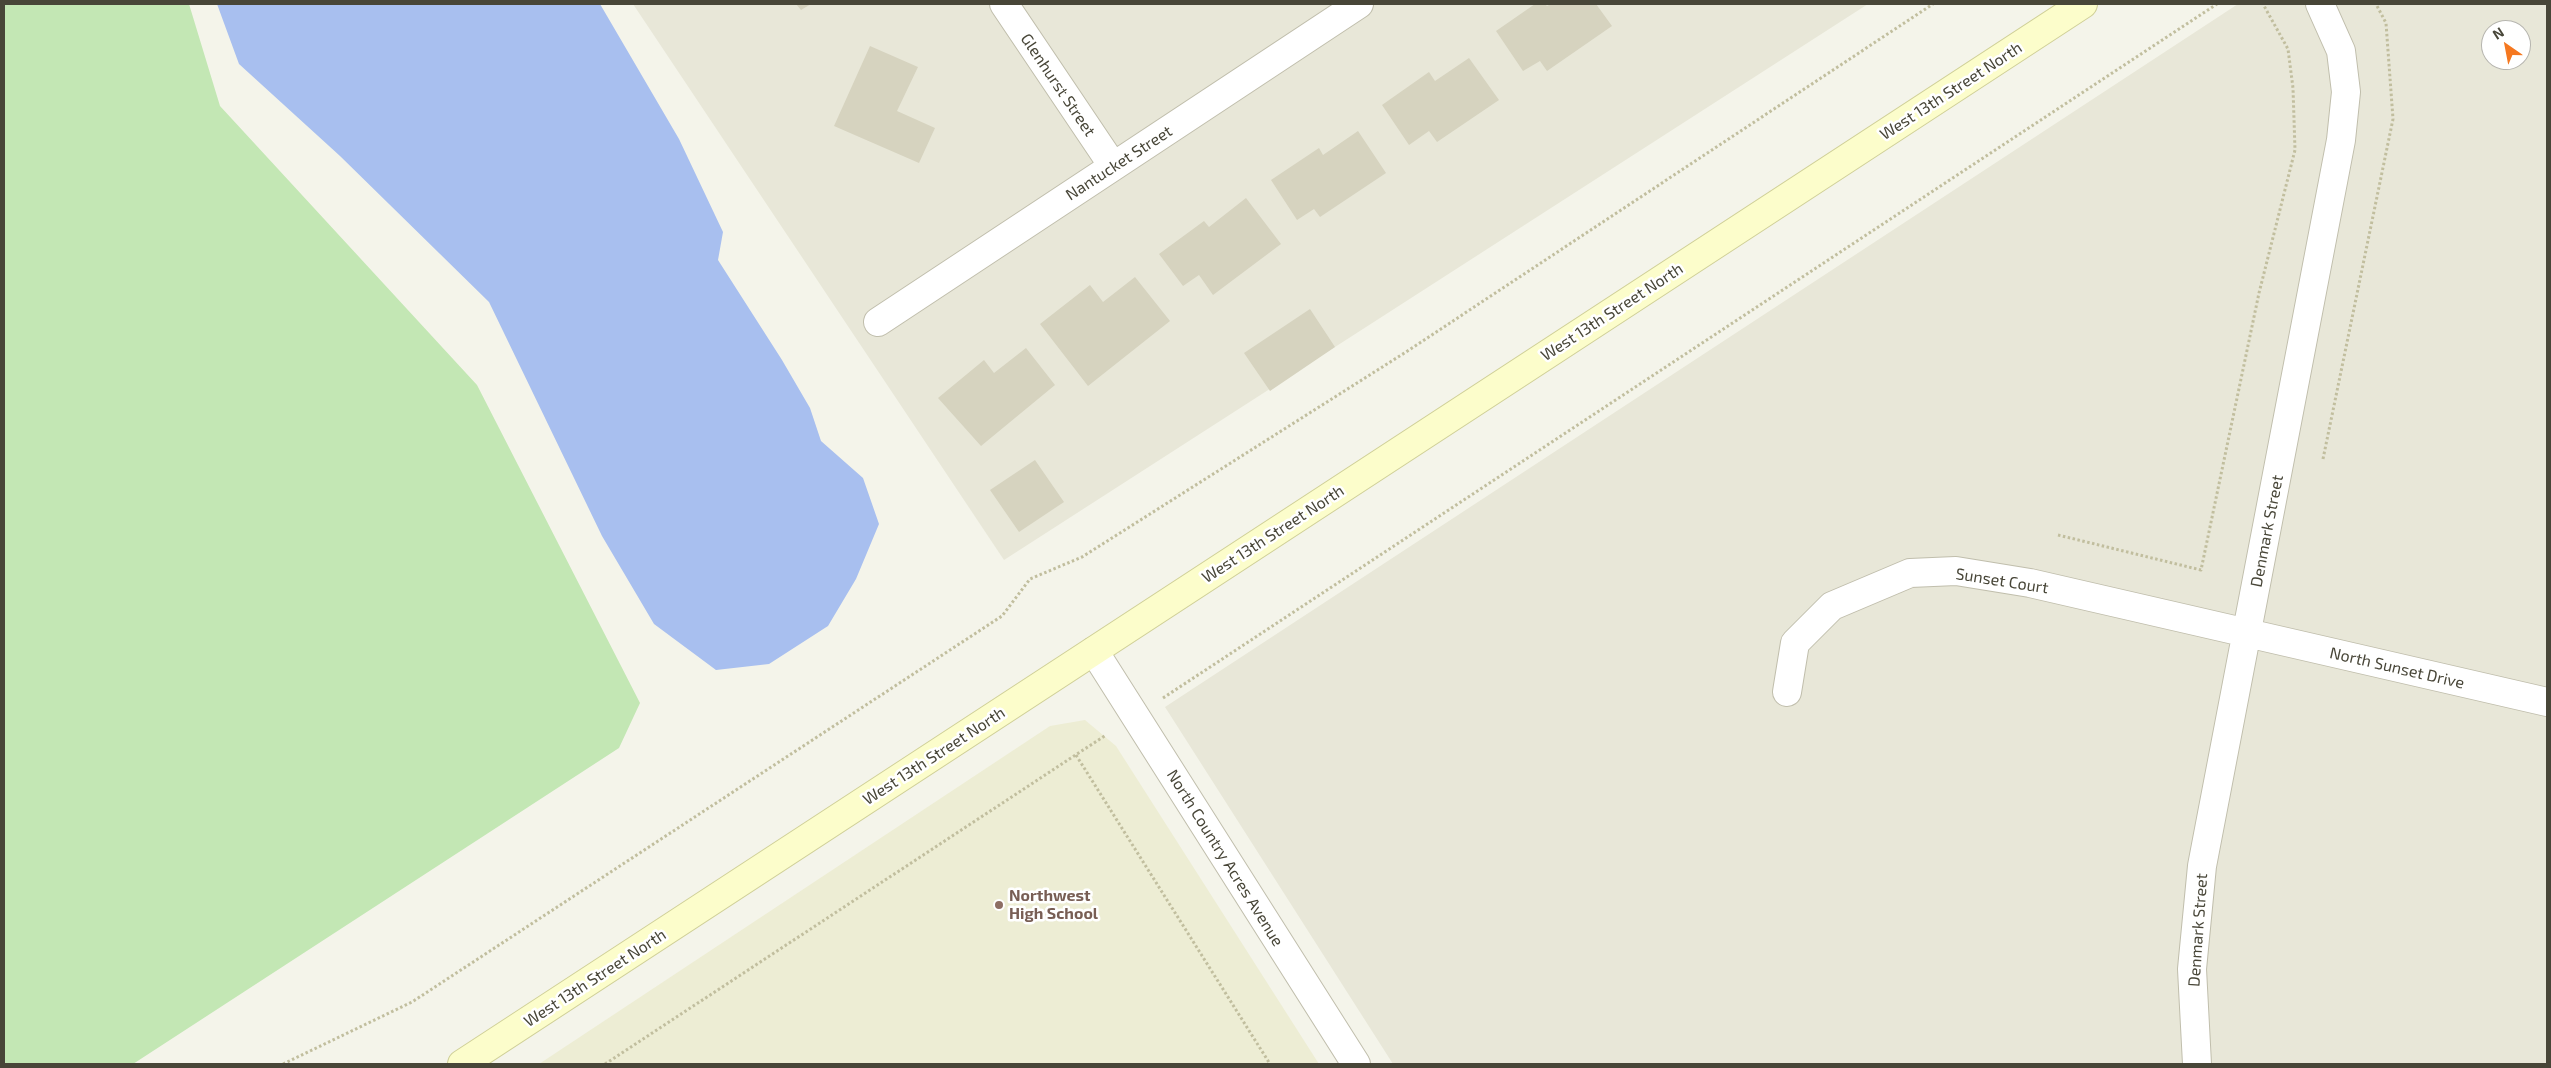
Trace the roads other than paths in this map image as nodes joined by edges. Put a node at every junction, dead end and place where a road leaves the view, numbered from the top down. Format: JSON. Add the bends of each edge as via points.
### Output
{"nodes":[{"id":1,"x":1004,"y":4,"type":"edge"},
{"id":2,"x":1359,"y":4,"type":"edge"},
{"id":3,"x":2083,"y":4,"type":"edge"},
{"id":4,"x":2320,"y":4,"type":"edge"},
{"id":5,"x":1113,"y":166,"type":"junction"},
{"id":6,"x":878,"y":322,"type":"dead end"},
{"id":7,"x":2247,"y":634,"type":"junction"},
{"id":8,"x":1094,"y":651,"type":"junction"},
{"id":9,"x":1787,"y":692,"type":"dead end"},
{"id":10,"x":2547,"y":702,"type":"edge"},
{"id":11,"x":462,"y":1064,"type":"edge"},
{"id":12,"x":1356,"y":1064,"type":"edge"},
{"id":13,"x":2197,"y":1064,"type":"edge"}],
"edges":[{"from":1,"to":5,"type":"street","name":"Glenhurst Street"},
{"from":2,"to":5,"type":"street","name":"Nantucket Street"},
{"from":3,"to":8,"type":"street","name":"West 13th Street North"},
{"from":4,"to":7,"type":"street","name":"Denmark Street","via":[[2341,52],[2346,92],[2341,140]]},
{"from":5,"to":6,"type":"street","name":"Nantucket Street"},
{"from":7,"to":9,"type":"street","name":"Sunset Court","via":[[2030,583],[1956,572],[1910,573],[1832,606],[1795,643]]},
{"from":7,"to":10,"type":"street","name":"North Sunset Drive"},
{"from":7,"to":13,"type":"street","name":"Denmark Street","via":[[2202,866],[2192,969]]},
{"from":8,"to":11,"type":"street","name":"West 13th Street North"},
{"from":8,"to":12,"type":"street","name":"North Country Acres Avenue"}]}
